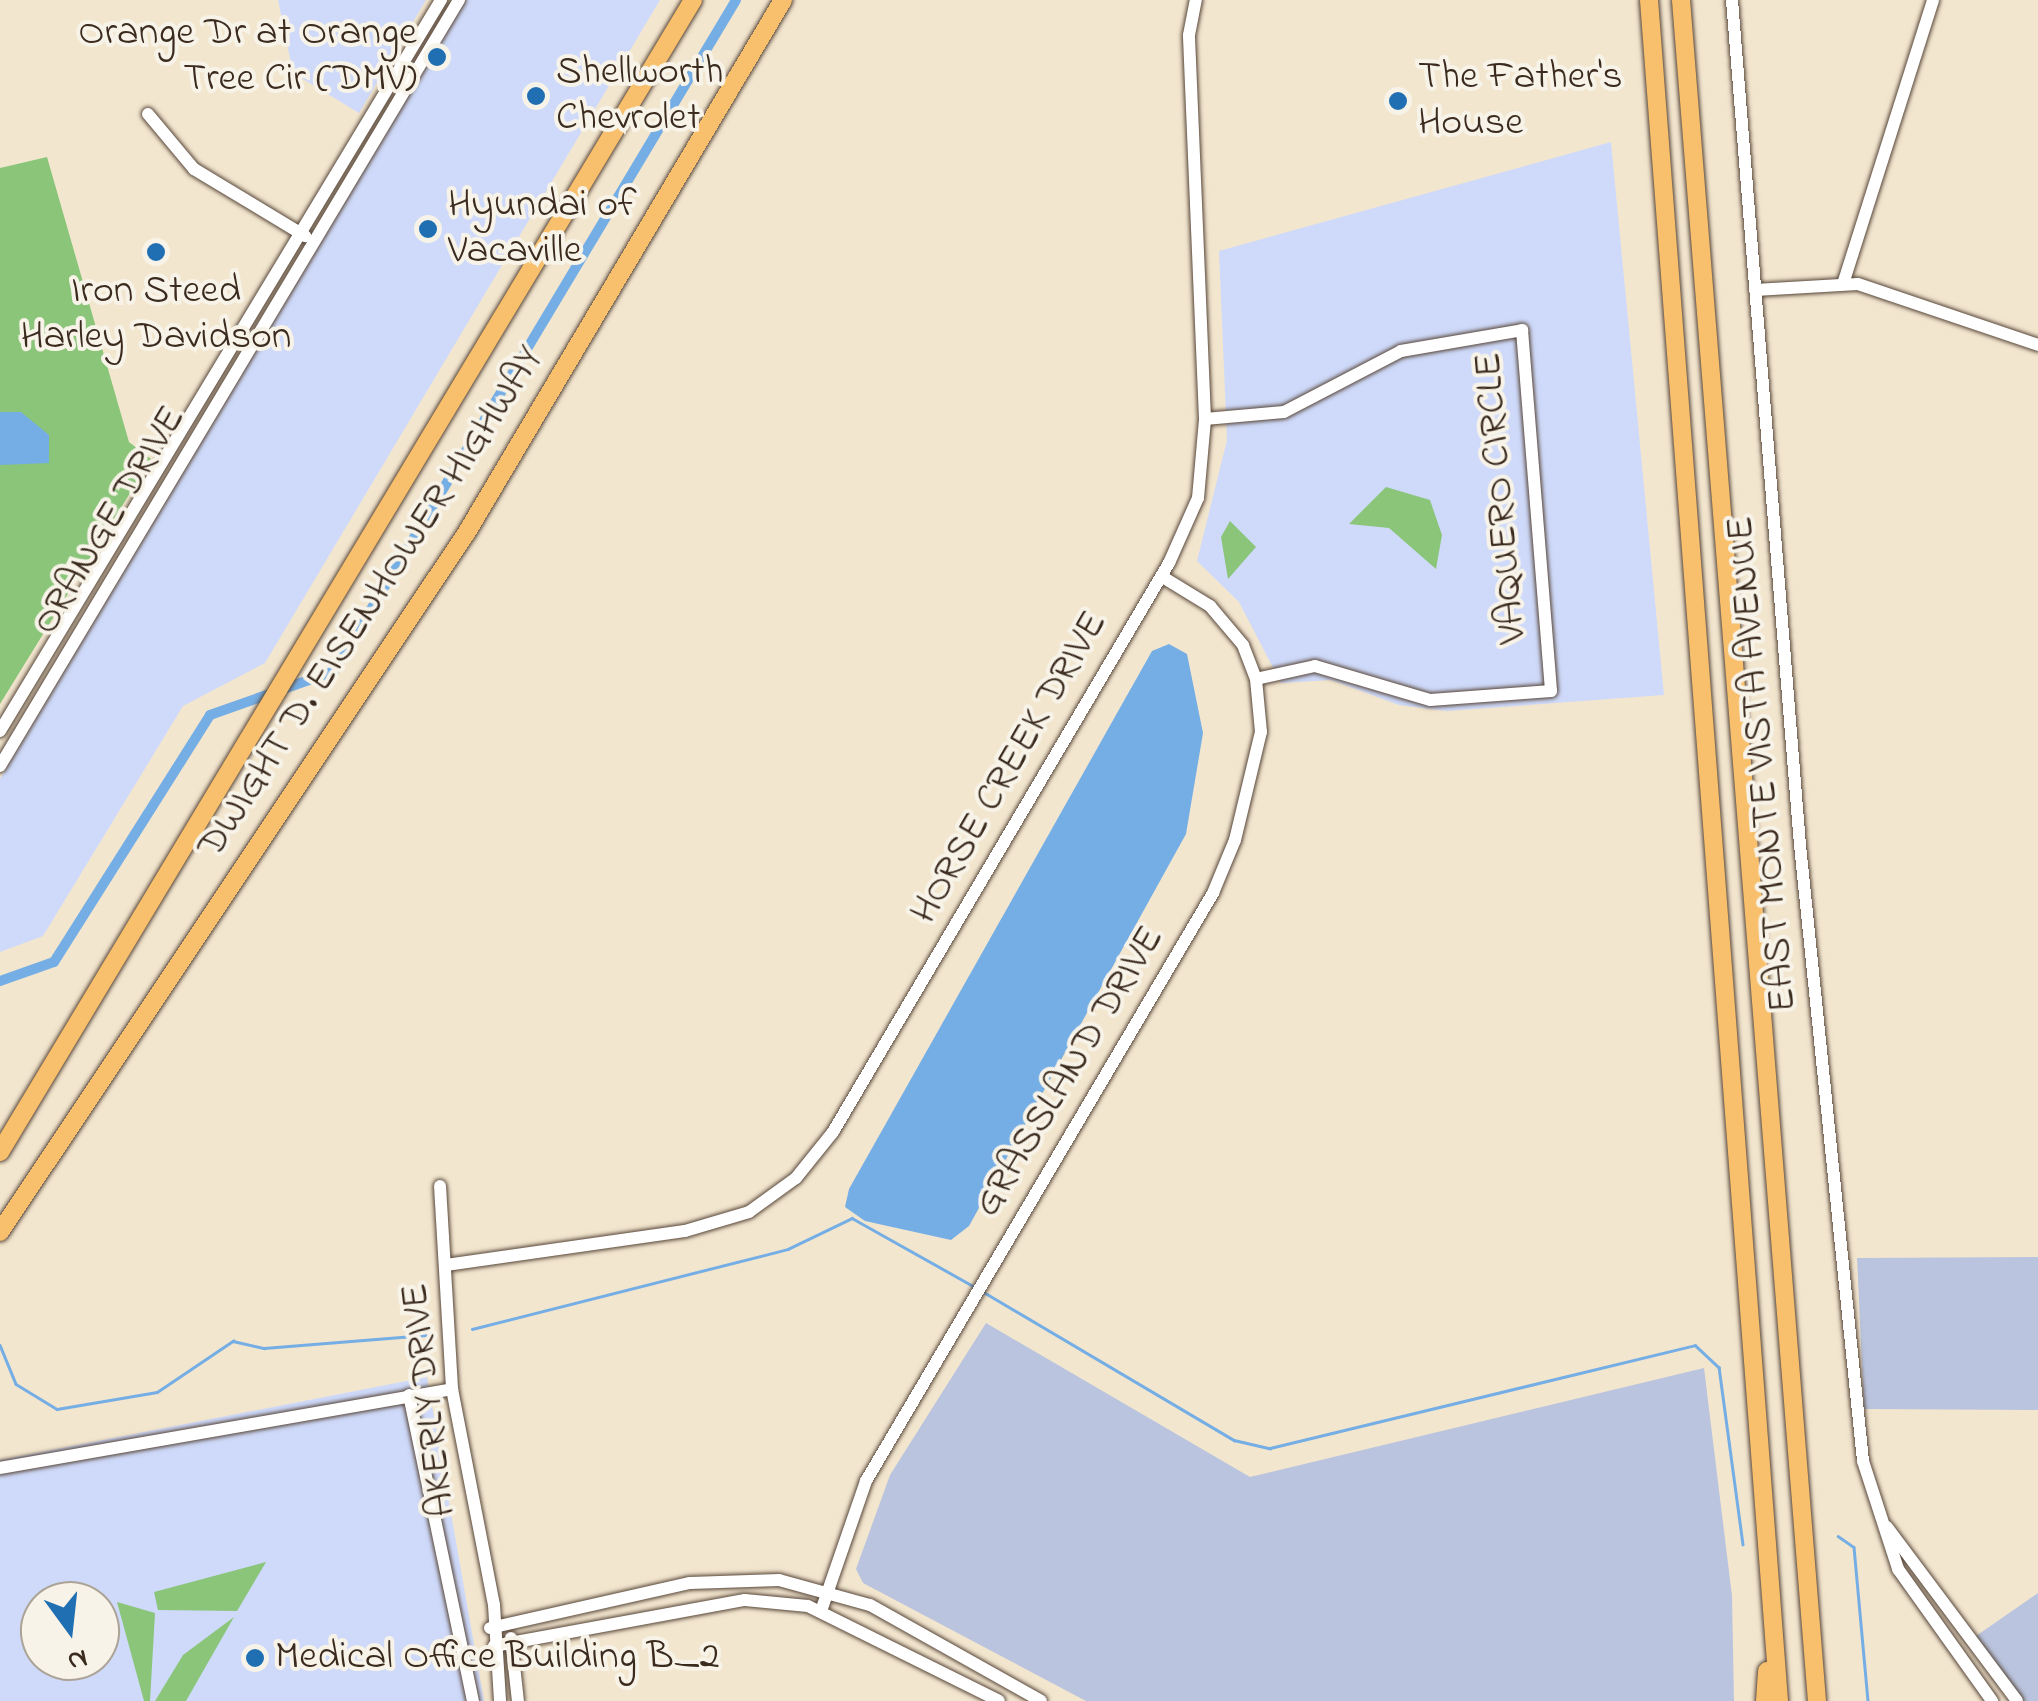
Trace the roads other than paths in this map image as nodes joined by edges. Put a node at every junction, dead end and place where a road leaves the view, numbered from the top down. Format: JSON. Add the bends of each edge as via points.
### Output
{"nodes":[{"id":1,"x":440,"y":0,"type":"edge"},
{"id":2,"x":459,"y":0,"type":"edge"},
{"id":3,"x":694,"y":0,"type":"edge"},
{"id":4,"x":783,"y":0,"type":"edge"},
{"id":5,"x":1196,"y":0,"type":"edge"},
{"id":6,"x":1649,"y":0,"type":"edge"},
{"id":7,"x":1681,"y":0,"type":"edge"},
{"id":8,"x":1732,"y":0,"type":"edge"},
{"id":9,"x":1933,"y":0,"type":"edge"},
{"id":10,"x":148,"y":114,"type":"dead end"},
{"id":11,"x":300,"y":233,"type":"junction"},
{"id":12,"x":317,"y":244,"type":"junction"},
{"id":13,"x":1844,"y":284,"type":"junction"},
{"id":14,"x":1755,"y":290,"type":"junction"},
{"id":15,"x":2038,"y":345,"type":"edge"},
{"id":16,"x":1205,"y":419,"type":"junction"},
{"id":17,"x":1161,"y":576,"type":"junction"},
{"id":18,"x":1256,"y":678,"type":"junction"},
{"id":19,"x":0,"y":731,"type":"edge"},
{"id":20,"x":0,"y":766,"type":"edge"},
{"id":21,"x":0,"y":1152,"type":"edge"},
{"id":22,"x":440,"y":1186,"type":"dead end"},
{"id":23,"x":0,"y":1232,"type":"edge"},
{"id":24,"x":446,"y":1266,"type":"junction"},
{"id":25,"x":452,"y":1389,"type":"junction"},
{"id":26,"x":409,"y":1396,"type":"junction"},
{"id":27,"x":0,"y":1468,"type":"edge"},
{"id":28,"x":1881,"y":1519,"type":"junction"},
{"id":29,"x":1806,"y":1573,"type":"junction"},
{"id":30,"x":829,"y":1590,"type":"junction"},
{"id":31,"x":1771,"y":1600,"type":"junction"},
{"id":32,"x":494,"y":1605,"type":"junction"},
{"id":33,"x":821,"y":1610,"type":"junction"},
{"id":34,"x":508,"y":1624,"type":"junction"},
{"id":35,"x":490,"y":1628,"type":"junction"},
{"id":36,"x":512,"y":1642,"type":"junction"},
{"id":37,"x":494,"y":1646,"type":"junction"},
{"id":38,"x":473,"y":1701,"type":"edge"},
{"id":39,"x":500,"y":1701,"type":"edge"},
{"id":40,"x":518,"y":1701,"type":"edge"},
{"id":41,"x":999,"y":1701,"type":"edge"},
{"id":42,"x":1041,"y":1701,"type":"edge"},
{"id":43,"x":1765,"y":1701,"type":"edge"},
{"id":44,"x":1779,"y":1701,"type":"edge"},
{"id":45,"x":1817,"y":1701,"type":"edge"},
{"id":46,"x":1825,"y":1701,"type":"edge"},
{"id":47,"x":1992,"y":1701,"type":"edge"},
{"id":48,"x":2017,"y":1701,"type":"edge"}],
"edges":[{"from":1,"to":11,"type":"street","name":"ORANGE DRIVE"},
{"from":2,"to":12,"type":"street","name":"ORANGE DRIVE"},
{"from":3,"to":21,"type":"highway","name":"DWIGHT D. EISENHOWER HIGHWAY"},
{"from":4,"to":23,"type":"highway","name":"DWIGHT D. EISENHOWER HIGHWAY","via":[[450,558]]},
{"from":5,"to":16,"type":"street","name":"HORSE CREEK DRIVE","via":[[1189,34]]},
{"from":6,"to":31,"type":"highway"},
{"from":7,"to":29,"type":"highway"},
{"from":8,"to":14,"type":"street","name":"EAST MONTE VISTA AVENUE"},
{"from":9,"to":13,"type":"street"},
{"from":10,"to":11,"type":"street","via":[[194,169]]},
{"from":11,"to":12,"type":"street"},
{"from":11,"to":19,"type":"street","name":"ORANGE DRIVE"},
{"from":12,"to":20,"type":"street","name":"ORANGE DRIVE"},
{"from":13,"to":14,"type":"street"},
{"from":13,"to":15,"type":"street"},
{"from":14,"to":28,"type":"street","name":"EAST MONTE VISTA AVENUE","via":[[1807,918],[1863,1461]]},
{"from":16,"to":17,"type":"street","name":"HORSE CREEK DRIVE","via":[[1198,498]]},
{"from":16,"to":18,"type":"street","name":"VAQUERO CIRCLE","via":[[1299,408],[1401,351],[1522,330],[1550,692],[1430,700],[1316,666]]},
{"from":17,"to":18,"type":"street","name":"GRASSLAND DRIVE","via":[[1210,606],[1242,644]]},
{"from":17,"to":24,"type":"street","name":"HORSE CREEK DRIVE","via":[[833,1132],[796,1178],[749,1212],[685,1231]]},
{"from":18,"to":30,"type":"street","name":"GRASSLAND DRIVE","via":[[1260,732],[1213,893],[866,1481]]},
{"from":22,"to":24,"type":"street","name":"AKERLY DRIVE"},
{"from":24,"to":25,"type":"street","name":"AKERLY DRIVE"},
{"from":25,"to":26,"type":"street"},
{"from":25,"to":32,"type":"street","name":"AKERLY DRIVE"},
{"from":26,"to":27,"type":"street"},
{"from":26,"to":38,"type":"street"},
{"from":28,"to":47,"type":"street","name":"EAST MONTE VISTA AVENUE","via":[[1898,1569]]},
{"from":28,"to":48,"type":"street","name":"EAST MONTE VISTA AVENUE"},
{"from":29,"to":45,"type":"highway"},
{"from":29,"to":46,"type":"highway"},
{"from":30,"to":33,"type":"street","name":"GRASSLAND DRIVE"},
{"from":30,"to":34,"type":"street","via":[[779,1580],[690,1583]]},
{"from":30,"to":42,"type":"street"},
{"from":31,"to":43,"type":"highway"},
{"from":31,"to":44,"type":"highway"},
{"from":32,"to":34,"type":"street","name":"AKERLY DRIVE"},
{"from":32,"to":35,"type":"street","name":"AKERLY DRIVE"},
{"from":33,"to":36,"type":"street","via":[[745,1600]]},
{"from":33,"to":41,"type":"street"},
{"from":34,"to":35,"type":"street"},
{"from":34,"to":36,"type":"street","name":"AKERLY DRIVE"},
{"from":35,"to":37,"type":"street","name":"AKERLY DRIVE"},
{"from":36,"to":37,"type":"street"},
{"from":36,"to":40,"type":"street","name":"AKERLY DRIVE"},
{"from":37,"to":39,"type":"street","name":"AKERLY DRIVE"}]}
